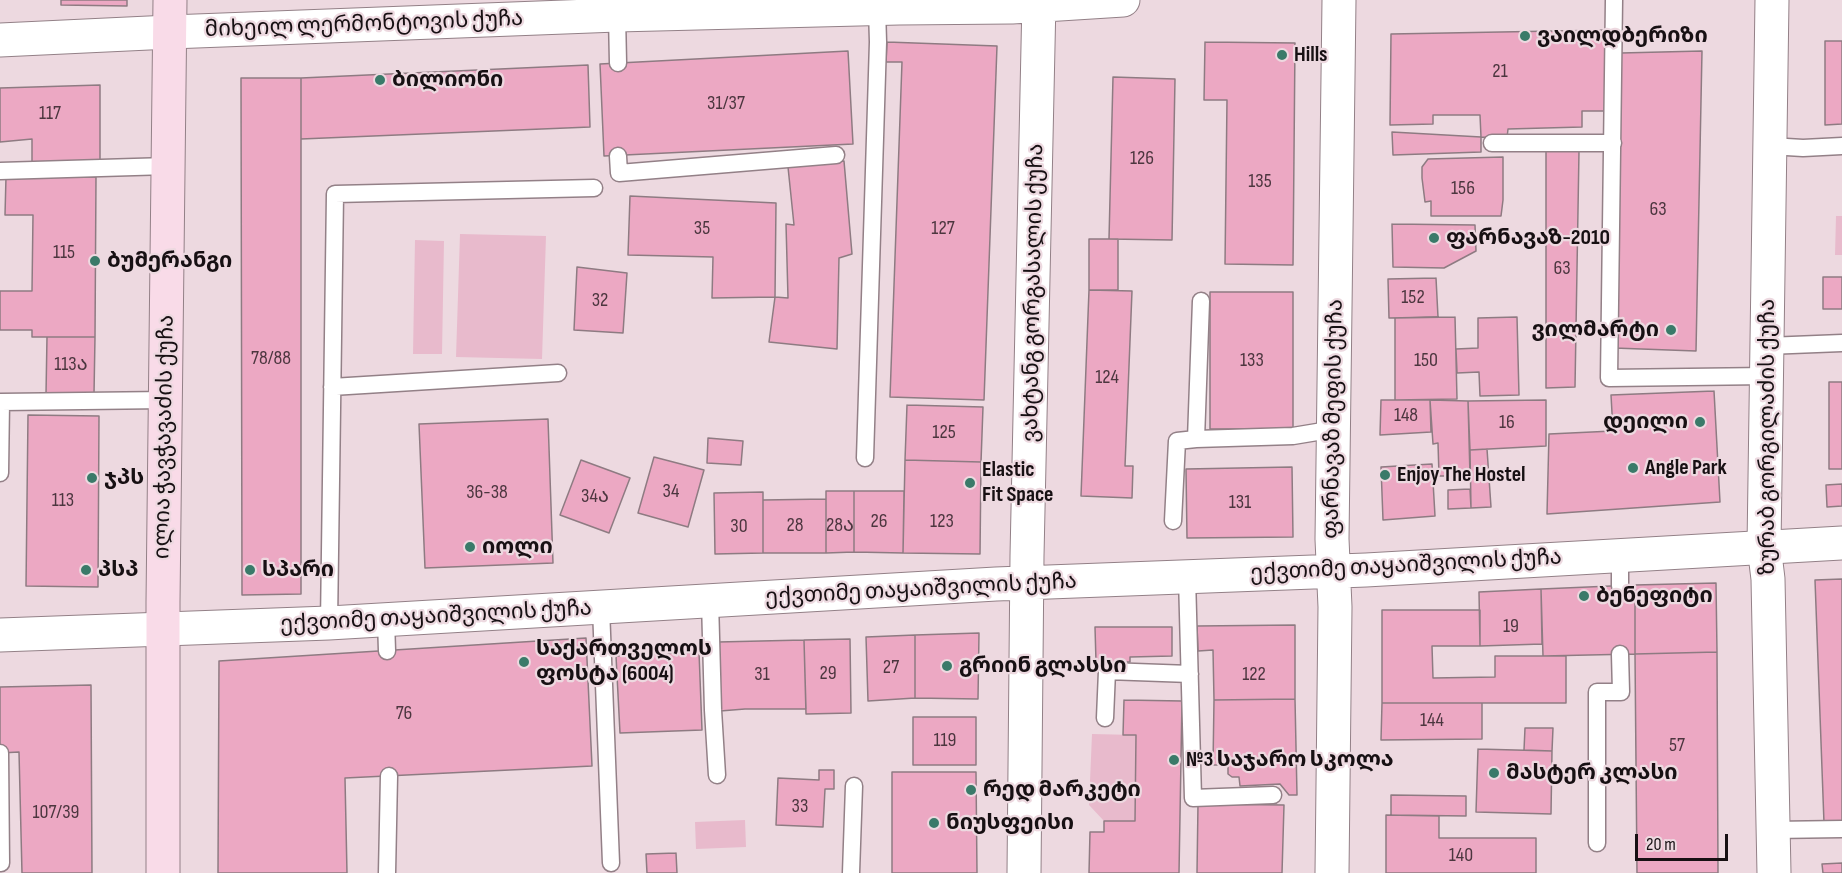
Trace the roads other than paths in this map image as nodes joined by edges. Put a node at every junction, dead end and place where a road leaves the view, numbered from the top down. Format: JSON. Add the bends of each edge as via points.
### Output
{"nodes":[{"id":1,"x":1123,"y":0,"type":"edge"},
{"id":2,"x":1339,"y":0,"type":"edge"},
{"id":3,"x":1614,"y":0,"type":"edge"},
{"id":4,"x":1772,"y":0,"type":"edge"},
{"id":5,"x":1039,"y":2,"type":"edge"},
{"id":6,"x":892,"y":5,"type":"edge"},
{"id":7,"x":617,"y":15,"type":"junction"},
{"id":8,"x":170,"y":16,"type":"edge"},
{"id":9,"x":0,"y":40,"type":"edge"},
{"id":10,"x":618,"y":63,"type":"dead end"},
{"id":11,"x":1492,"y":143,"type":"dead end"},
{"id":12,"x":1613,"y":143,"type":"junction"},
{"id":13,"x":1770,"y":146,"type":"junction"},
{"id":14,"x":1842,"y":146,"type":"edge"},
{"id":15,"x":836,"y":155,"type":"dead end"},
{"id":16,"x":618,"y":156,"type":"dead end"},
{"id":17,"x":168,"y":166,"type":"junction"},
{"id":18,"x":0,"y":171,"type":"edge"},
{"id":19,"x":594,"y":188,"type":"dead end"},
{"id":20,"x":1201,"y":301,"type":"dead end"},
{"id":21,"x":1842,"y":343,"type":"edge"},
{"id":22,"x":1767,"y":361,"type":"junction"},
{"id":23,"x":558,"y":373,"type":"dead end"},
{"id":24,"x":332,"y":387,"type":"junction"},
{"id":25,"x":166,"y":400,"type":"junction"},
{"id":26,"x":1335,"y":429,"type":"junction"},
{"id":27,"x":1196,"y":439,"type":"junction"},
{"id":28,"x":865,"y":458,"type":"dead end"},
{"id":29,"x":0,"y":474,"type":"edge"},
{"id":30,"x":1173,"y":521,"type":"dead end"},
{"id":31,"x":1842,"y":543,"type":"edge"},
{"id":32,"x":1764,"y":546,"type":"junction"},
{"id":33,"x":1333,"y":570,"type":"junction"},
{"id":34,"x":1187,"y":577,"type":"junction"},
{"id":35,"x":1028,"y":584,"type":"junction"},
{"id":36,"x":710,"y":601,"type":"junction"},
{"id":37,"x":602,"y":608,"type":"junction"},
{"id":38,"x":329,"y":623,"type":"junction"},
{"id":39,"x":164,"y":630,"type":"junction"},
{"id":40,"x":0,"y":635,"type":"edge"},
{"id":41,"x":1620,"y":654,"type":"dead end"},
{"id":42,"x":1190,"y":674,"type":"junction"},
{"id":43,"x":1105,"y":718,"type":"dead end"},
{"id":44,"x":0,"y":753,"type":"edge"},
{"id":45,"x":717,"y":775,"type":"dead end"},
{"id":46,"x":389,"y":776,"type":"dead end"},
{"id":47,"x":854,"y":786,"type":"dead end"},
{"id":48,"x":1273,"y":795,"type":"dead end"},
{"id":49,"x":1842,"y":828,"type":"edge"},
{"id":50,"x":1773,"y":830,"type":"junction"},
{"id":51,"x":1598,"y":843,"type":"dead end"},
{"id":52,"x":2,"y":863,"type":"dead end"},
{"id":53,"x":611,"y":863,"type":"dead end"},
{"id":54,"x":162,"y":873,"type":"edge"},
{"id":55,"x":387,"y":873,"type":"edge"},
{"id":56,"x":851,"y":873,"type":"edge"},
{"id":57,"x":1024,"y":873,"type":"edge"},
{"id":58,"x":1332,"y":873,"type":"edge"},
{"id":59,"x":1774,"y":873,"type":"edge"}],
"edges":[{"from":1,"to":5,"type":"street","name":"მიხეილ ლერმონტოვის ქუჩა"},
{"from":2,"to":26,"type":"street","name":"ფარნავაზ მეფის ქუჩა"},
{"from":3,"to":12,"type":"lane"},
{"from":4,"to":13,"type":"street","name":"ზურაბ გორგილაძის ქუჩა"},
{"from":5,"to":6,"type":"street","name":"მიხეილ ლერმონტოვის ქუჩა","via":[[1012,7]]},
{"from":5,"to":35,"type":"street","name":"ვახტანგ გორგასალის ქუჩა"},
{"from":6,"to":7,"type":"street","name":"მიხეილ ლერმონტოვის ქუჩა"},
{"from":6,"to":28,"type":"lane","via":[[878,42]]},
{"from":7,"to":8,"type":"street","name":"მიხეილ ლერმონტოვის ქუჩა"},
{"from":7,"to":10,"type":"lane"},
{"from":8,"to":9,"type":"street","name":"მიხეილ ლერმონტოვის ქუჩა"},
{"from":8,"to":17,"type":"main road","name":"ილია ჭავჭავაძის ქუჩა"},
{"from":11,"to":12,"type":"lane"},
{"from":12,"to":22,"type":"lane","via":[[1609,378]]},
{"from":13,"to":14,"type":"lane"},
{"from":13,"to":22,"type":"street","name":"ზურაბ გორგილაძის ქუჩა"},
{"from":15,"to":16,"type":"lane","via":[[619,172]]},
{"from":17,"to":18,"type":"lane"},
{"from":17,"to":25,"type":"main road","name":"ილია ჭავჭავაძის ქუჩა"},
{"from":19,"to":24,"type":"lane","via":[[335,194]]},
{"from":20,"to":27,"type":"lane"},
{"from":21,"to":22,"type":"lane"},
{"from":22,"to":32,"type":"street","name":"ზურაბ გორგილაძის ქუჩა"},
{"from":23,"to":24,"type":"lane"},
{"from":24,"to":38,"type":"lane"},
{"from":25,"to":29,"type":"lane","via":[[1,402]]},
{"from":25,"to":39,"type":"main road","name":"ილია ჭავჭავაძის ქუჩა"},
{"from":26,"to":27,"type":"lane","via":[[1293,436]]},
{"from":26,"to":33,"type":"street","name":"ფარნავაზ მეფის ქუჩა"},
{"from":27,"to":30,"type":"lane","via":[[1177,441]]},
{"from":31,"to":32,"type":"street","name":"ექვთიმე თაყაიშვილის ქუჩა"},
{"from":32,"to":33,"type":"street","name":"ექვთიმე თაყაიშვილის ქუჩა","via":[[1620,570]]},
{"from":32,"to":50,"type":"street","name":"ზურაბ გორგილაძის ქუჩა"},
{"from":33,"to":34,"type":"street","name":"ექვთიმე თაყაიშვილის ქუჩა"},
{"from":33,"to":58,"type":"street","name":"ფარნავაზ მეფის ქუჩა"},
{"from":34,"to":35,"type":"street","name":"ექვთიმე თაყაიშვილის ქუჩა"},
{"from":34,"to":42,"type":"lane"},
{"from":35,"to":36,"type":"street","name":"ექვთიმე თაყაიშვილის ქუჩა"},
{"from":35,"to":57,"type":"street","name":"ვახტანგ გორგასალის ქუჩა"},
{"from":36,"to":37,"type":"street","name":"ექვთიმე თაყაიშვილის ქუჩა"},
{"from":36,"to":45,"type":"lane"},
{"from":37,"to":38,"type":"street","name":"ექვთიმე თაყაიშვილის ქუჩა","via":[[387,635]]},
{"from":37,"to":53,"type":"lane"},
{"from":38,"to":39,"type":"street","name":"ექვთიმე თაყაიშვილის ქუჩა"},
{"from":39,"to":40,"type":"street","name":"ექვთიმე თაყაიშვილის ქუჩა"},
{"from":39,"to":54,"type":"main road","name":"ილია ჭავჭავაძის ქუჩა"},
{"from":41,"to":51,"type":"lane","via":[[1621,692],[1597,693]]},
{"from":42,"to":43,"type":"lane","via":[[1107,671]]},
{"from":42,"to":48,"type":"lane","via":[[1193,798]]},
{"from":44,"to":52,"type":"lane"},
{"from":46,"to":55,"type":"lane"},
{"from":47,"to":56,"type":"lane"},
{"from":49,"to":50,"type":"lane"},
{"from":50,"to":59,"type":"street","name":"ზურაბ გორგილაძის ქუჩა"}]}
